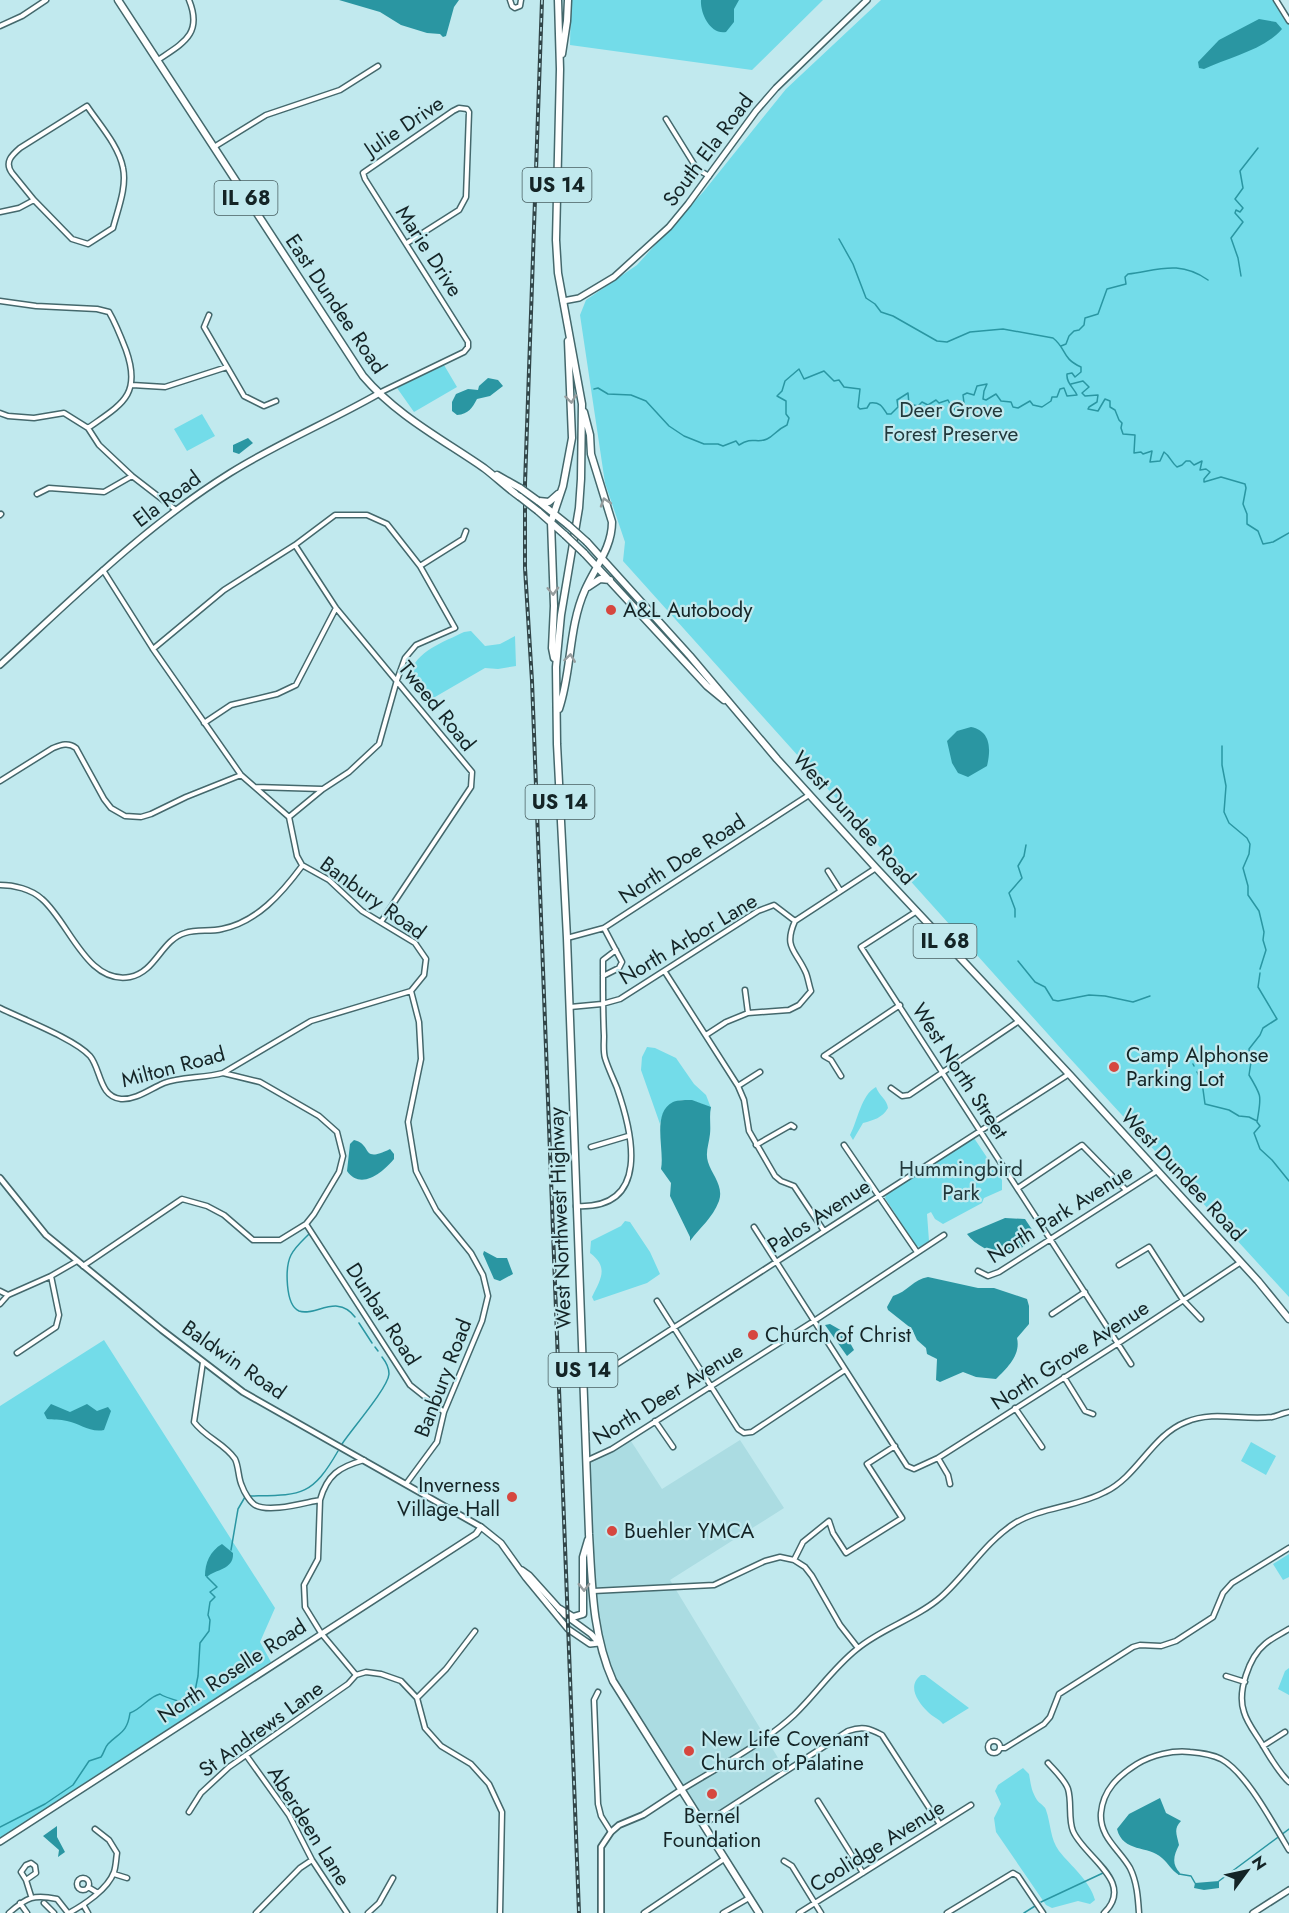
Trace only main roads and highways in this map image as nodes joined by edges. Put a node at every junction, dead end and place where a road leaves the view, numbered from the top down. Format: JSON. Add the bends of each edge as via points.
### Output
{"nodes":[{"id":1,"x":118,"y":0,"type":"edge"},
{"id":2,"x":558,"y":0,"type":"edge"},
{"id":3,"x":568,"y":0,"type":"edge"},
{"id":4,"x":867,"y":0,"type":"edge"},
{"id":5,"x":560,"y":69,"type":"junction"},
{"id":6,"x":563,"y":301,"type":"junction"},
{"id":7,"x":567,"y":320,"type":"junction"},
{"id":8,"x":378,"y":394,"type":"junction"},
{"id":9,"x":582,"y":404,"type":"junction"},
{"id":10,"x":485,"y":469,"type":"junction"},
{"id":11,"x":563,"y":486,"type":"junction"},
{"id":12,"x":538,"y":501,"type":"junction"},
{"id":13,"x":554,"y":513,"type":"junction"},
{"id":14,"x":551,"y":522,"type":"junction"},
{"id":15,"x":602,"y":557,"type":"junction"},
{"id":16,"x":598,"y":567,"type":"junction"},
{"id":17,"x":610,"y":580,"type":"junction"},
{"id":18,"x":585,"y":590,"type":"junction"},
{"id":19,"x":0,"y":666,"type":"edge"},
{"id":20,"x":556,"y":666,"type":"junction"},
{"id":21,"x":735,"y":711,"type":"junction"},
{"id":22,"x":556,"y":715,"type":"junction"},
{"id":23,"x":1289,"y":1318,"type":"edge"},
{"id":24,"x":590,"y":1534,"type":"junction"},
{"id":25,"x":521,"y":1569,"type":"junction"},
{"id":26,"x":560,"y":1609,"type":"junction"},
{"id":27,"x":598,"y":1643,"type":"junction"},
{"id":28,"x":0,"y":1842,"type":"edge"},
{"id":29,"x":1289,"y":1890,"type":"edge"},
{"id":30,"x":759,"y":1913,"type":"edge"},
{"id":31,"x":1253,"y":1913,"type":"edge"}],
"edges":[{"from":1,"to":8,"type":"main road","name":"East Dundee Road","number":"IL 68","via":[[315,306]]},
{"from":2,"to":5,"type":"main road","number":"US 14"},
{"from":3,"to":5,"type":"main road","number":"US 14"},
{"from":4,"to":6,"type":"main road","name":"South Ela Road","via":[[776,88],[669,227],[614,277],[579,298]]},
{"from":5,"to":6,"type":"main road","number":"US 14","via":[[555,240]]},
{"from":6,"to":7,"type":"main road","number":"US 14"},
{"from":7,"to":9,"type":"main road","number":"US 14"},
{"from":7,"to":11,"type":"main road","one_way":true,"via":[[573,426]]},
{"from":8,"to":10,"type":"main road","name":"East Dundee Road","number":"IL 68"},
{"from":8,"to":19,"type":"main road","name":"Ela Road","via":[[249,462],[176,510],[103,570]]},
{"from":15,"to":9,"type":"main road","one_way":true,"via":[[612,533],[612,522],[591,454]]},
{"from":9,"to":20,"type":"main road","name":"West Northwest Highway","number":"US 14","via":[[576,531]]},
{"from":10,"to":12,"type":"main road","name":"East Dundee Road","number":"IL 68","bridge":true},
{"from":10,"to":14,"type":"main road","name":"East Dundee Road","number":"IL 68","bridge":true},
{"from":11,"to":12,"type":"main road","via":[[554,499]]},
{"from":11,"to":13,"type":"main road"},
{"from":12,"to":13,"type":"main road","name":"East Dundee Road","number":"IL 68"},
{"from":13,"to":14,"type":"main road"},
{"from":13,"to":15,"type":"main road","name":"West Dundee Road","number":"IL 68","bridge":true},
{"from":14,"to":16,"type":"main road","name":"West Dundee Road","number":"IL 68","bridge":true},
{"from":14,"to":20,"type":"main road","one_way":true,"via":[[552,648]]},
{"from":15,"to":16,"type":"main road"},
{"from":15,"to":21,"type":"main road","name":"West Dundee Road","number":"IL 68"},
{"from":16,"to":17,"type":"main road","name":"West Dundee Road","number":"IL 68"},
{"from":16,"to":18,"type":"main road"},
{"from":17,"to":18,"type":"main road","via":[[597,580]]},
{"from":17,"to":21,"type":"main road","name":"West Dundee Road","number":"IL 68"},
{"from":22,"to":18,"type":"main road","one_way":true,"via":[[566,688],[577,612]]},
{"from":20,"to":22,"type":"main road","name":"West Northwest Highway","number":"US 14"},
{"from":21,"to":23,"type":"main road","name":"West Dundee Road","number":"IL 68"},
{"from":22,"to":24,"type":"main road","name":"West Northwest Highway","number":"US 14"},
{"from":24,"to":26,"type":"main road","one_way":true,"via":[[583,1557],[583,1614],[573,1617]]},
{"from":24,"to":27,"type":"main road","name":"West Northwest Highway","number":"US 14"},
{"from":25,"to":26,"type":"main road"},
{"from":25,"to":27,"type":"main road","via":[[568,1629],[590,1644]]},
{"from":25,"to":28,"type":"main road","name":"North Roselle Road","via":[[501,1543],[481,1527],[476,1534]]},
{"from":26,"to":27,"type":"main road"},
{"from":27,"to":30,"type":"main road","name":"West Northwest Highway","number":"US 14","via":[[613,1681]]},
{"from":29,"to":31,"type":"main road"}]}
